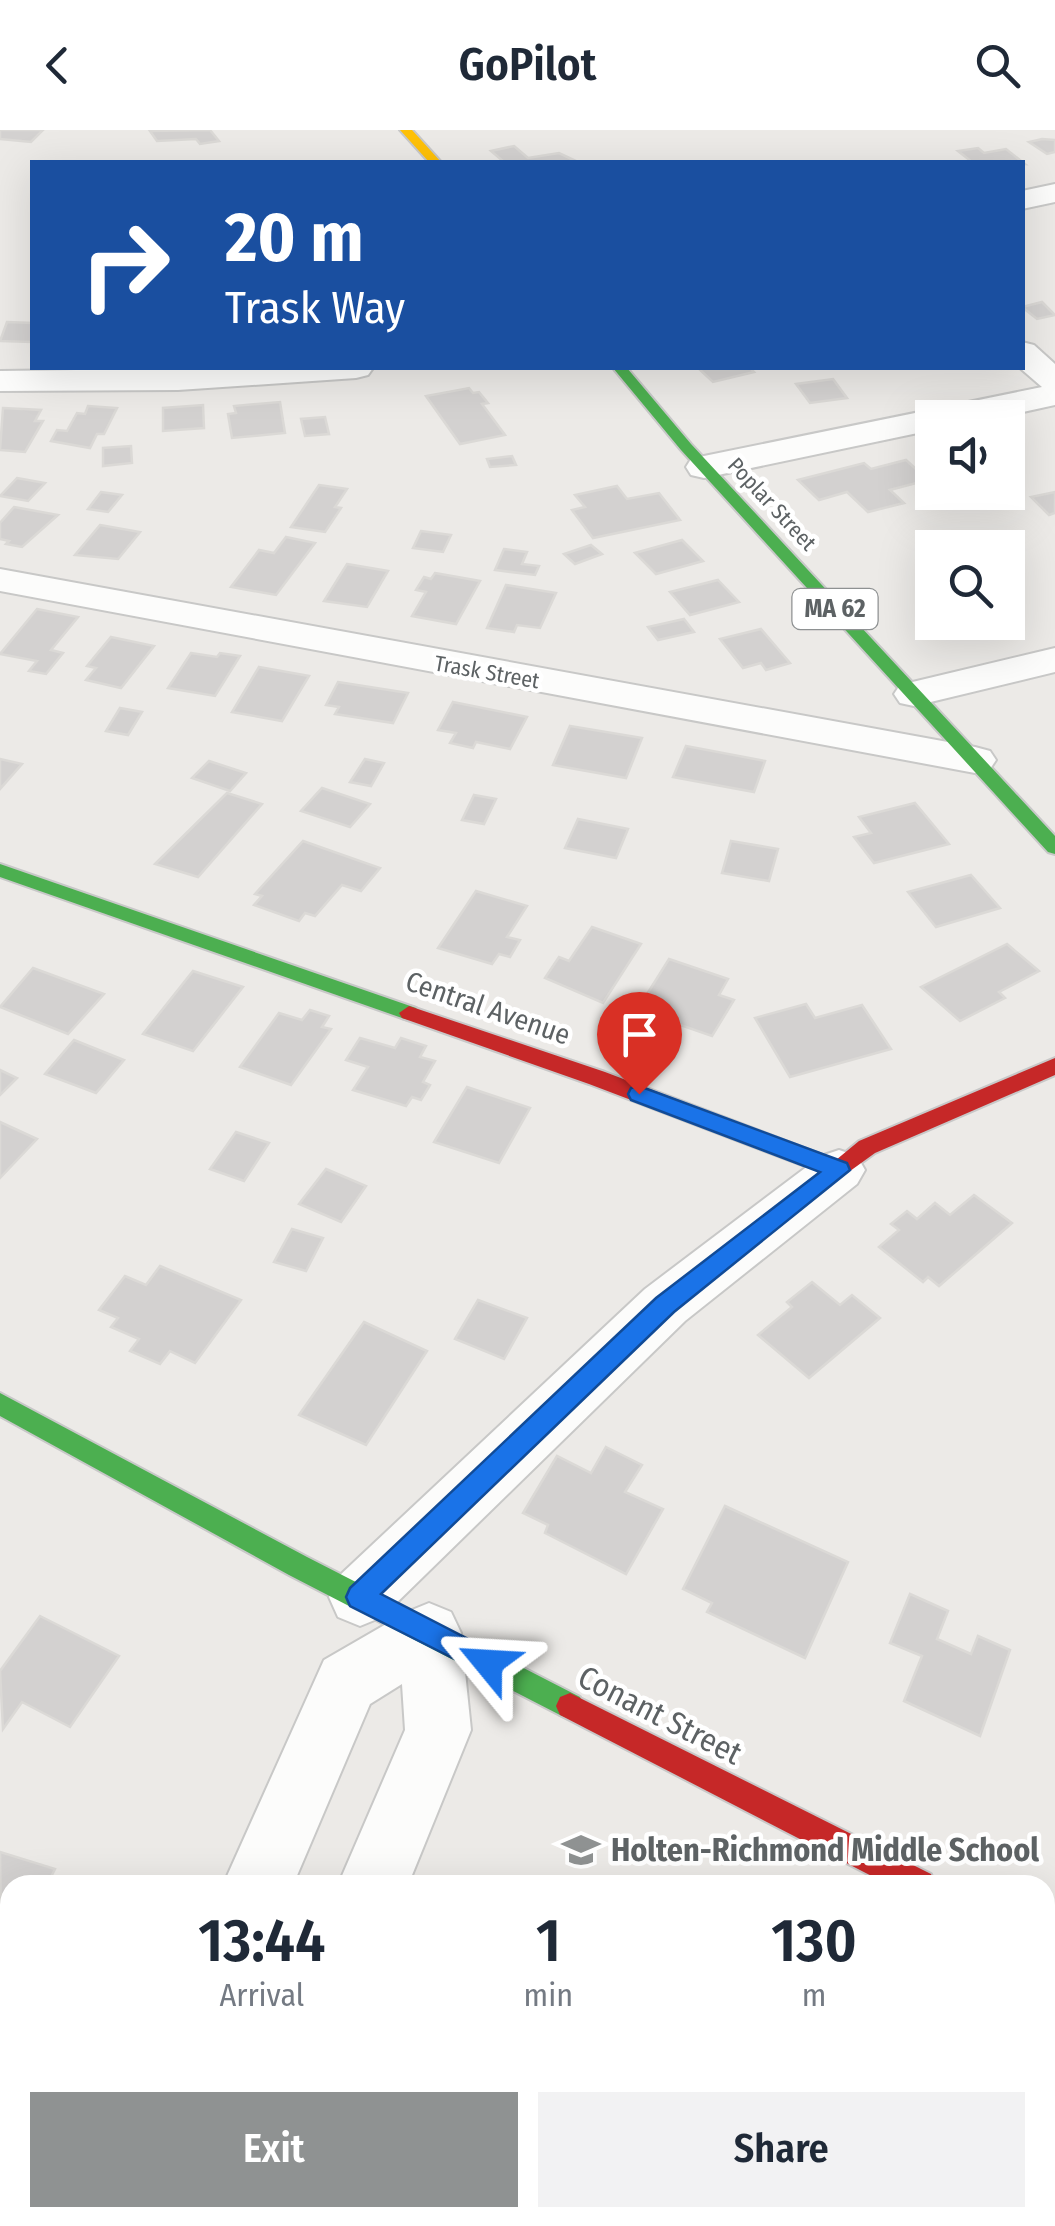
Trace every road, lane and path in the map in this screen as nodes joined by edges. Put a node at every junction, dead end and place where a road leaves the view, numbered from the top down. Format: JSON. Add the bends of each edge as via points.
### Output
{"nodes":[{"id":1,"x":406,"y":130,"type":"edge"},
{"id":2,"x":433,"y":160,"type":"edge"},
{"id":3,"x":1055,"y":193,"type":"edge"},
{"id":4,"x":1025,"y":199,"type":"edge"},
{"id":5,"x":1025,"y":355,"type":"edge"},
{"id":6,"x":332,"y":370,"type":"edge"},
{"id":7,"x":622,"y":370,"type":"edge"},
{"id":8,"x":1055,"y":381,"type":"edge"},
{"id":9,"x":0,"y":382,"type":"edge"},
{"id":10,"x":1055,"y":394,"type":"edge"},
{"id":11,"x":1025,"y":400,"type":"edge"},
{"id":12,"x":915,"y":424,"type":"edge"},
{"id":13,"x":704,"y":467,"type":"junction"},
{"id":14,"x":0,"y":580,"type":"edge"},
{"id":15,"x":1055,"y":660,"type":"edge"},
{"id":16,"x":914,"y":694,"type":"junction"},
{"id":17,"x":975,"y":760,"type":"junction"},
{"id":18,"x":1055,"y":848,"type":"edge"},
{"id":19,"x":0,"y":870,"type":"edge"},
{"id":20,"x":1055,"y":1066,"type":"edge"},
{"id":21,"x":839,"y":1170,"type":"junction"},
{"id":22,"x":0,"y":1404,"type":"edge"},
{"id":23,"x":360,"y":1597,"type":"junction"},
{"id":24,"x":429,"y":1633,"type":"junction"},
{"id":25,"x":262,"y":1875,"type":"edge"},
{"id":26,"x":377,"y":1875,"type":"edge"},
{"id":27,"x":901,"y":1875,"type":"edge"}],
"edges":[{"from":1,"to":2,"type":"main road"},
{"from":3,"to":4,"type":"street"},
{"from":5,"to":8,"type":"street"},
{"from":6,"to":9,"type":"street","via":[[97,385]]},
{"from":7,"to":13,"type":"main road","name":"Poplar Street","number":"MA 62"},
{"from":10,"to":11,"type":"street"},
{"from":12,"to":13,"type":"street"},
{"from":13,"to":16,"type":"main road","name":"Poplar Street","number":"MA 62"},
{"from":14,"to":17,"type":"street","name":"Trask Street"},
{"from":15,"to":16,"type":"street"},
{"from":16,"to":17,"type":"main road","name":"Poplar Street","number":"MA 62"},
{"from":17,"to":18,"type":"main road","name":"Poplar Street","number":"MA 62"},
{"from":19,"to":21,"type":"main road","name":"Central Avenue","via":[[597,1078]]},
{"from":20,"to":21,"type":"main road","via":[[867,1147]]},
{"from":21,"to":23,"type":"street","via":[[665,1305]]},
{"from":22,"to":23,"type":"main road","name":"Conant Street"},
{"from":23,"to":24,"type":"main road","name":"Conant Street"},
{"from":24,"to":25,"type":"street","via":[[347,1682]]},
{"from":24,"to":26,"type":"street","via":[[438,1730]]},
{"from":24,"to":27,"type":"main road","name":"Conant Street"}]}
